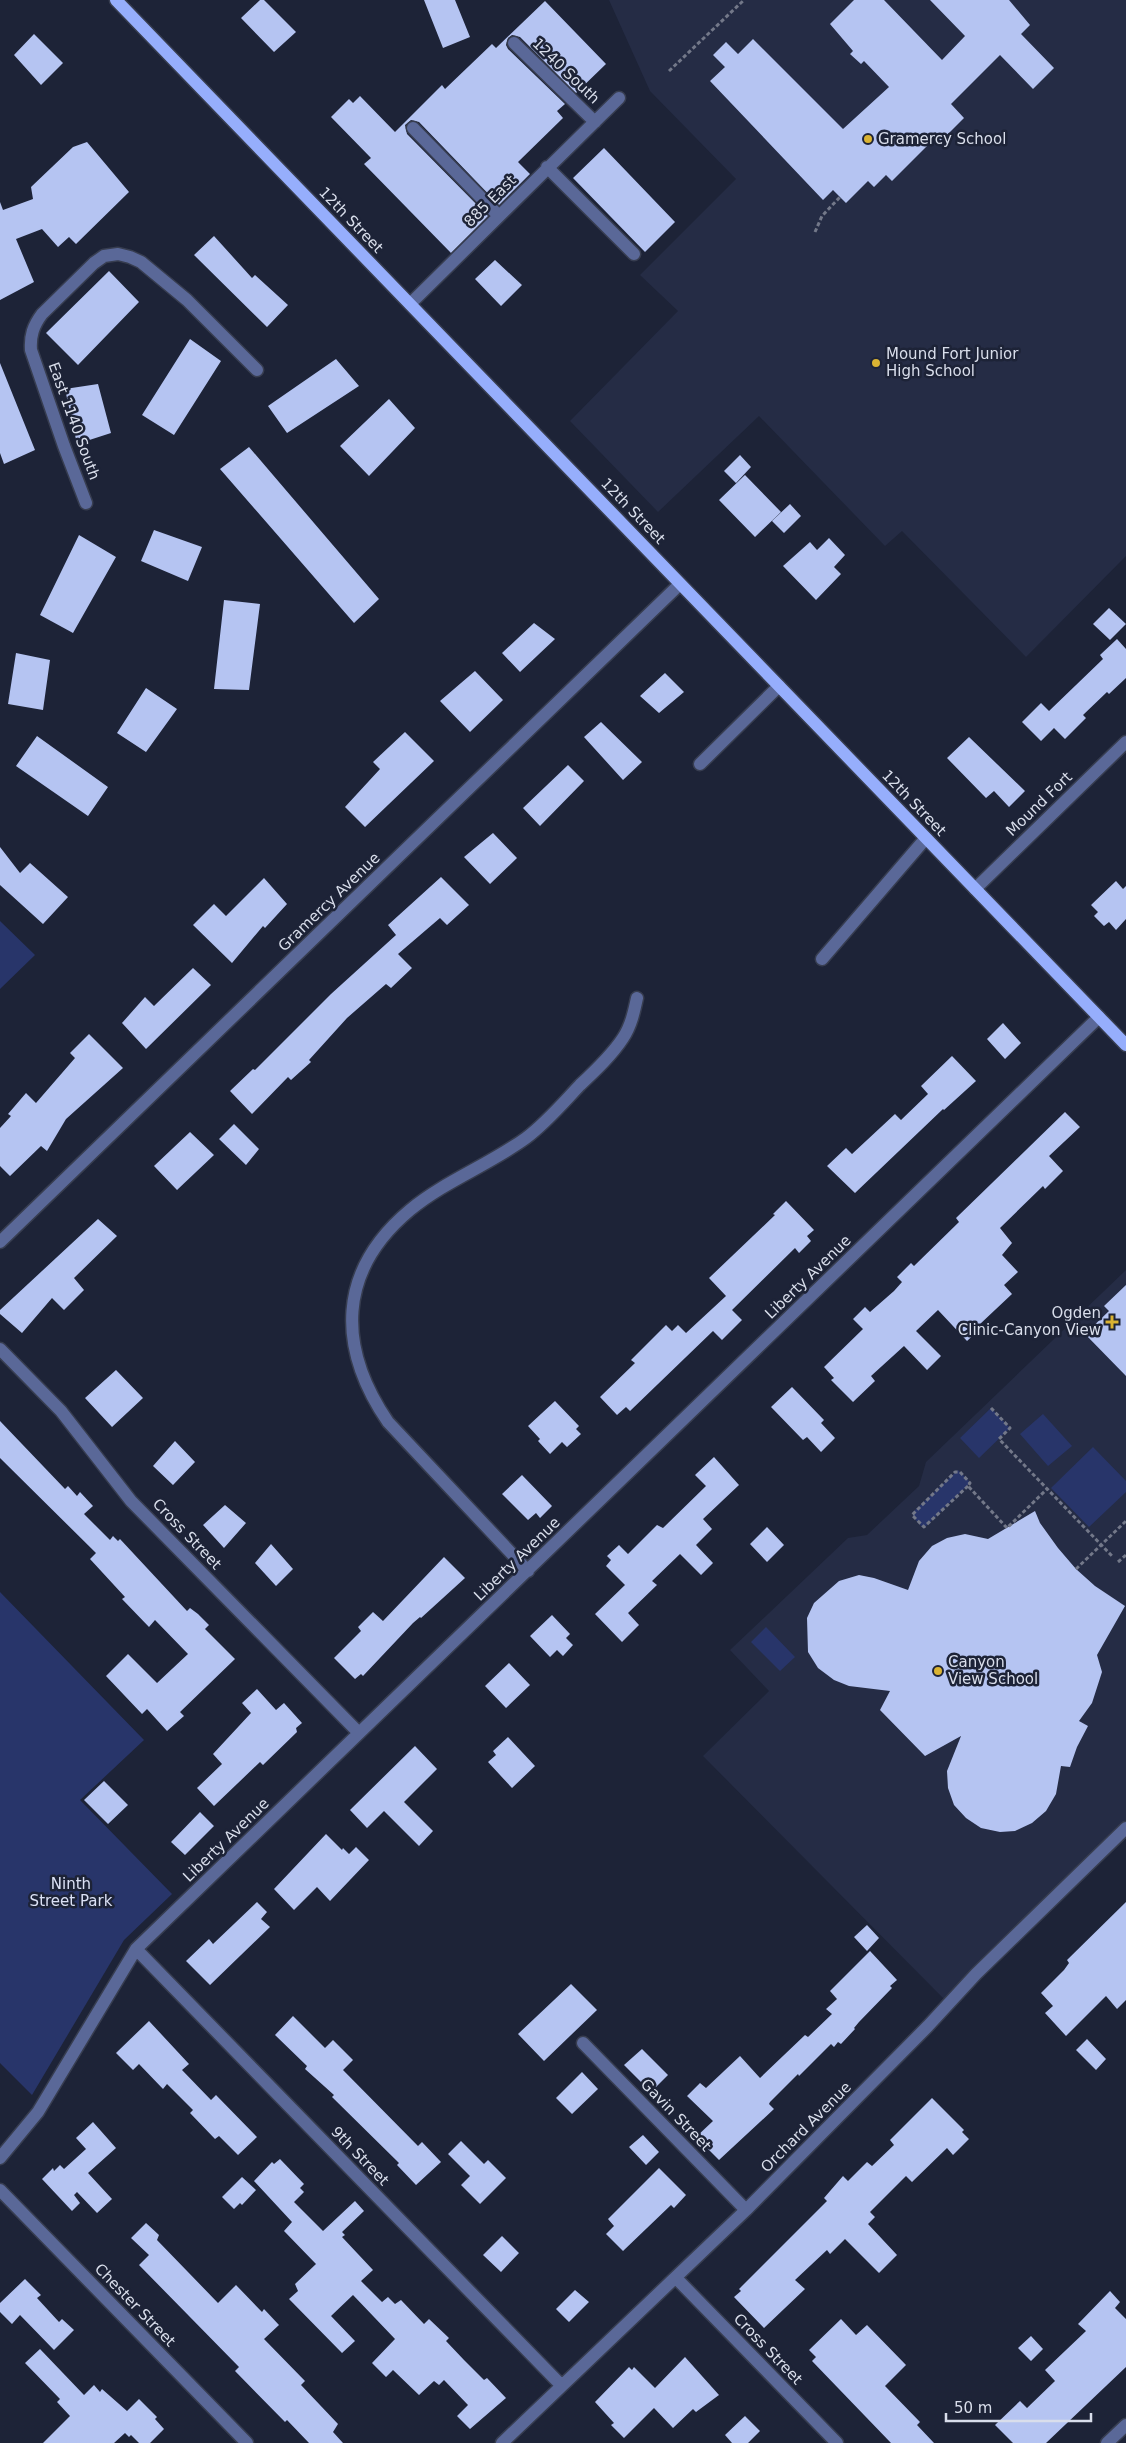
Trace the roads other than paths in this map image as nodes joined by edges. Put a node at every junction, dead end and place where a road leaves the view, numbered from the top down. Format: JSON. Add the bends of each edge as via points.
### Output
{"nodes":[{"id":1,"x":116,"y":0,"type":"edge"},
{"id":2,"x":514,"y":43,"type":"dead end"},
{"id":3,"x":619,"y":98,"type":"dead end"},
{"id":4,"x":595,"y":122,"type":"junction"},
{"id":5,"x":413,"y":128,"type":"dead end"},
{"id":6,"x":547,"y":168,"type":"junction"},
{"id":7,"x":499,"y":216,"type":"junction"},
{"id":8,"x":634,"y":254,"type":"dead end"},
{"id":9,"x":410,"y":304,"type":"junction"},
{"id":10,"x":256,"y":370,"type":"dead end"},
{"id":11,"x":86,"y":503,"type":"dead end"},
{"id":12,"x":680,"y":584,"type":"junction"},
{"id":13,"x":779,"y":686,"type":"junction"},
{"id":14,"x":1126,"y":742,"type":"edge"},
{"id":15,"x":700,"y":764,"type":"dead end"},
{"id":16,"x":926,"y":838,"type":"junction"},
{"id":17,"x":975,"y":889,"type":"junction"},
{"id":18,"x":822,"y":960,"type":"dead end"},
{"id":19,"x":637,"y":998,"type":"dead end"},
{"id":20,"x":1099,"y":1017,"type":"junction"},
{"id":21,"x":1126,"y":1045,"type":"edge"},
{"id":22,"x":0,"y":1242,"type":"edge"},
{"id":23,"x":0,"y":1349,"type":"edge"},
{"id":24,"x":528,"y":1571,"type":"junction"},
{"id":25,"x":360,"y":1733,"type":"junction"},
{"id":26,"x":1126,"y":1828,"type":"edge"},
{"id":27,"x":136,"y":1949,"type":"junction"},
{"id":28,"x":583,"y":2043,"type":"dead end"},
{"id":29,"x":0,"y":2158,"type":"edge"},
{"id":30,"x":0,"y":2190,"type":"edge"},
{"id":31,"x":746,"y":2210,"type":"junction"},
{"id":32,"x":676,"y":2278,"type":"junction"},
{"id":33,"x":561,"y":2385,"type":"junction"},
{"id":34,"x":1126,"y":2424,"type":"edge"},
{"id":35,"x":247,"y":2443,"type":"edge"},
{"id":36,"x":502,"y":2443,"type":"edge"},
{"id":37,"x":837,"y":2443,"type":"edge"},
{"id":38,"x":1107,"y":2443,"type":"edge"}],
"edges":[{"from":1,"to":9,"type":"main road","name":"12th Street"},
{"from":2,"to":4,"type":"street","name":"1240 South"},
{"from":3,"to":4,"type":"street","name":"885 East"},
{"from":4,"to":6,"type":"street","name":"885 East"},
{"from":5,"to":7,"type":"street"},
{"from":6,"to":7,"type":"street","name":"885 East"},
{"from":6,"to":8,"type":"street"},
{"from":7,"to":9,"type":"street","name":"885 East"},
{"from":9,"to":12,"type":"main road","name":"12th Street"},
{"from":10,"to":11,"type":"street","name":"East 1140 South","via":[[187,300],[141,262],[118,254],[104,256],[94,263],[35,323],[31,350]]},
{"from":12,"to":13,"type":"main road","name":"12th Street"},
{"from":12,"to":22,"type":"street","name":"Gramercy Avenue"},
{"from":13,"to":15,"type":"street"},
{"from":13,"to":16,"type":"main road","name":"12th Street"},
{"from":14,"to":17,"type":"street","name":"Mound Fort"},
{"from":16,"to":17,"type":"main road","name":"12th Street"},
{"from":16,"to":18,"type":"street"},
{"from":17,"to":20,"type":"main road","name":"12th Street"},
{"from":19,"to":24,"type":"street","via":[[623,1038],[596,1069],[526,1138],[410,1210],[385,1234],[354,1288],[351,1335],[372,1398],[388,1422]]},
{"from":20,"to":21,"type":"main road","name":"12th Street"},
{"from":20,"to":24,"type":"street","name":"Liberty Avenue"},
{"from":23,"to":25,"type":"street","name":"Cross Street","via":[[61,1411],[132,1501]]},
{"from":24,"to":25,"type":"street","name":"Liberty Avenue"},
{"from":25,"to":27,"type":"street","name":"Liberty Avenue"},
{"from":26,"to":31,"type":"street","name":"Orchard Avenue","via":[[976,1974]]},
{"from":27,"to":29,"type":"street","name":"Liberty Avenue","via":[[38,2112]]},
{"from":27,"to":33,"type":"street","name":"9th Street"},
{"from":28,"to":31,"type":"street","name":"Gavin Street"},
{"from":30,"to":35,"type":"street","name":"Chester Street"},
{"from":31,"to":32,"type":"street","name":"Orchard Avenue"},
{"from":32,"to":33,"type":"street","name":"Orchard Avenue"},
{"from":32,"to":37,"type":"street","name":"Cross Street"},
{"from":33,"to":36,"type":"street","name":"Orchard Avenue"},
{"from":34,"to":38,"type":"street"}]}
